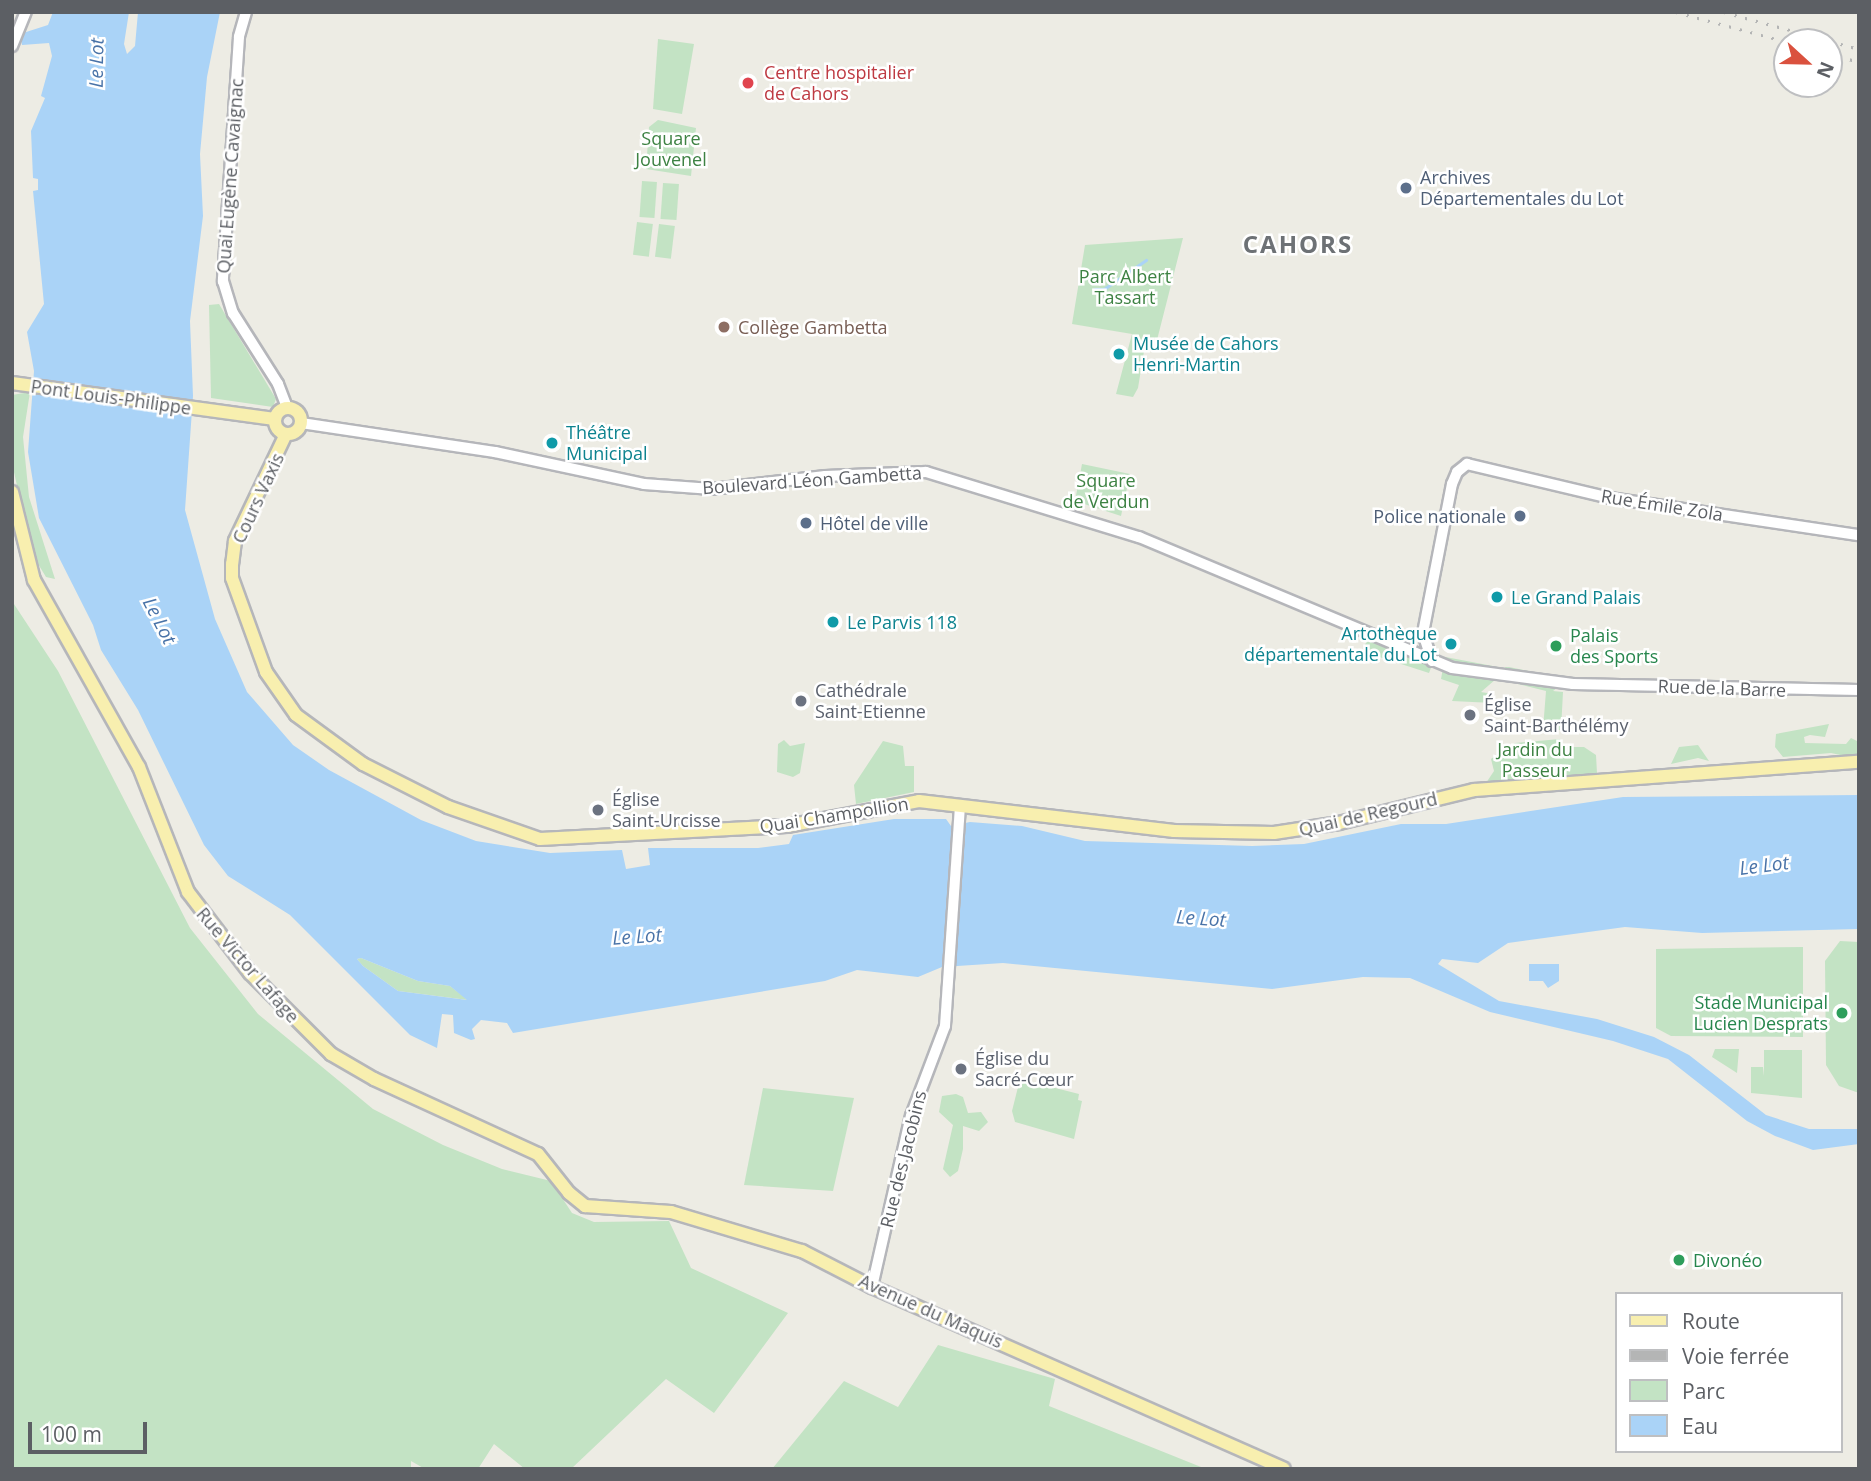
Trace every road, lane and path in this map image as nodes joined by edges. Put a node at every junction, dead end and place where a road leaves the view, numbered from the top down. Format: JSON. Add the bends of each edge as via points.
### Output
{"nodes":[{"id":1,"x":26,"y":12,"type":"edge"},
{"id":2,"x":246,"y":12,"type":"edge"},
{"id":3,"x":12,"y":45,"type":"edge"},
{"id":4,"x":12,"y":383,"type":"edge"},
{"id":5,"x":287,"y":408,"type":"junction"},
{"id":6,"x":275,"y":419,"type":"junction"},
{"id":7,"x":301,"y":423,"type":"junction"},
{"id":8,"x":286,"y":434,"type":"junction"},
{"id":9,"x":12,"y":492,"type":"edge"},
{"id":10,"x":1859,"y":535,"type":"edge"},
{"id":11,"x":1423,"y":633,"type":"junction"},
{"id":12,"x":1390,"y":643,"type":"junction"},
{"id":13,"x":1432,"y":661,"type":"junction"},
{"id":14,"x":1584,"y":684,"type":"joint"},
{"id":15,"x":1859,"y":690,"type":"edge"},
{"id":16,"x":1859,"y":762,"type":"edge"},
{"id":17,"x":959,"y":812,"type":"junction"},
{"id":18,"x":540,"y":839,"type":"joint"},
{"id":19,"x":569,"y":1193,"type":"joint"},
{"id":20,"x":872,"y":1287,"type":"junction"},
{"id":21,"x":1284,"y":1469,"type":"edge"}],
"edges":[{"from":1,"to":3,"type":"street"},
{"from":2,"to":5,"type":"street","name":"Quai Eugène Cavaignac","via":[[239,37],[223,281],[233,313],[278,384]]},
{"from":4,"to":6,"type":"main road","name":"Pont Louis-Philippe"},
{"from":5,"to":6,"type":"main road"},
{"from":5,"to":7,"type":"main road","via":[[298,412]]},
{"from":6,"to":8,"type":"main road"},
{"from":7,"to":8,"type":"main road","via":[[297,431]]},
{"from":7,"to":12,"type":"main road","name":"Boulevard Léon Gambetta","via":[[493,452],[658,485],[712,489],[825,476],[926,472],[1139,537]]},
{"from":8,"to":18,"type":"main road","name":"Cours Vaxis","via":[[235,541],[232,564],[232,578],[266,672],[285,702],[316,733],[377,772],[443,805]]},
{"from":9,"to":19,"type":"main road","name":"Rue Victor Lafage","via":[[34,580],[138,767],[188,892],[250,973],[331,1054],[374,1079],[538,1154]]},
{"from":10,"to":11,"type":"main road","name":"Rue Émile Zola","via":[[1610,498],[1467,464],[1457,471],[1452,484]]},
{"from":11,"to":12,"type":"main road","via":[[1413,642]]},
{"from":11,"to":13,"type":"main road"},
{"from":12,"to":13,"type":"main road","name":"Boulevard Léon Gambetta"},
{"from":13,"to":14,"type":"main road","name":"Boulevard Léon Gambetta","via":[[1502,676]]},
{"from":14,"to":15,"type":"main road","name":"Rue de la Barre"},
{"from":16,"to":17,"type":"main road","name":"Quai de Regourd","via":[[1474,790],[1339,823],[1264,833],[1200,833]]},
{"from":17,"to":18,"type":"main road","name":"Quai Champollion","via":[[907,802],[787,826]]},
{"from":17,"to":20,"type":"street","name":"Rue des Jacobins","via":[[943,1034],[911,1116]]},
{"from":19,"to":20,"type":"main road","name":"Avenue du Maquis","via":[[595,1209],[671,1212],[776,1241]]},
{"from":20,"to":21,"type":"main road","name":"Avenue du Maquis"}]}
